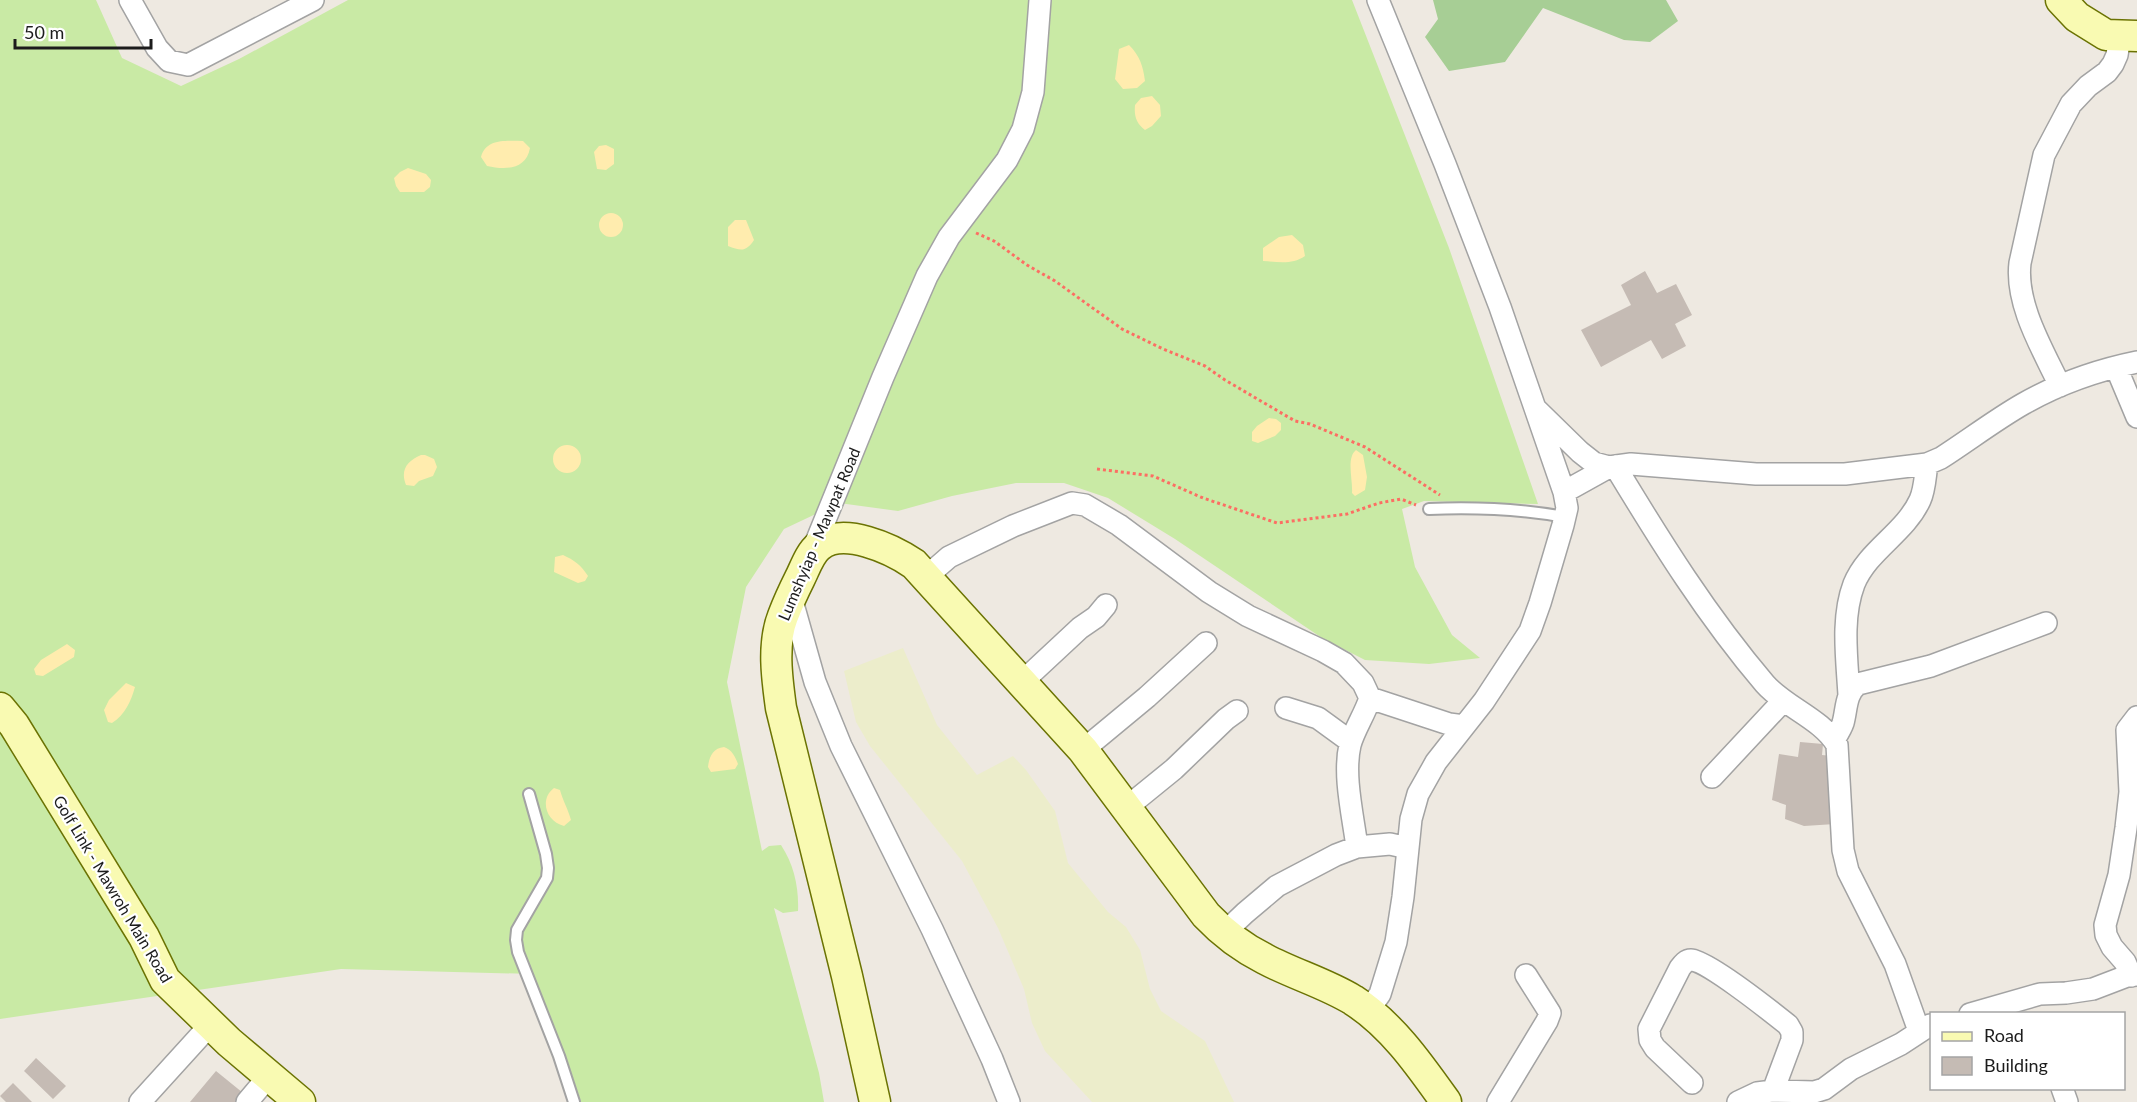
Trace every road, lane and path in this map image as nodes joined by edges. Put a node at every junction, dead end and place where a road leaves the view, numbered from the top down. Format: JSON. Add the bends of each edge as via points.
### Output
{"nodes":[{"id":1,"x":130,"y":0,"type":"edge"},
{"id":2,"x":1040,"y":0,"type":"edge"},
{"id":3,"x":1378,"y":0,"type":"edge"},
{"id":4,"x":2061,"y":0,"type":"edge"},
{"id":5,"x":304,"y":2,"type":"edge"},
{"id":6,"x":2128,"y":36,"type":"edge"},
{"id":7,"x":959,"y":222,"type":"junction"},
{"id":8,"x":2137,"y":362,"type":"edge"},
{"id":9,"x":2116,"y":367,"type":"junction"},
{"id":10,"x":2060,"y":386,"type":"junction"},
{"id":11,"x":1535,"y":408,"type":"junction"},
{"id":12,"x":2137,"y":417,"type":"edge"},
{"id":13,"x":1927,"y":464,"type":"junction"},
{"id":14,"x":1612,"y":466,"type":"junction"},
{"id":15,"x":1097,"y":469,"type":"dead end"},
{"id":16,"x":1564,"y":492,"type":"junction"},
{"id":17,"x":1455,"y":508,"type":"junction"},
{"id":18,"x":1430,"y":509,"type":"joint"},
{"id":19,"x":1565,"y":517,"type":"junction"},
{"id":20,"x":808,"y":560,"type":"junction"},
{"id":21,"x":926,"y":577,"type":"junction"},
{"id":22,"x":791,"y":597,"type":"junction"},
{"id":23,"x":1106,"y":605,"type":"dead end"},
{"id":24,"x":2046,"y":623,"type":"dead end"},
{"id":25,"x":1206,"y":643,"type":"dead end"},
{"id":26,"x":1022,"y":682,"type":"junction"},
{"id":27,"x":1849,"y":695,"type":"junction"},
{"id":28,"x":1370,"y":698,"type":"junction"},
{"id":29,"x":1782,"y":701,"type":"junction"},
{"id":30,"x":0,"y":708,"type":"edge"},
{"id":31,"x":1286,"y":708,"type":"dead end"},
{"id":32,"x":1237,"y":711,"type":"dead end"},
{"id":33,"x":2137,"y":717,"type":"edge"},
{"id":34,"x":1464,"y":726,"type":"junction"},
{"id":35,"x":1834,"y":740,"type":"junction"},
{"id":36,"x":1351,"y":741,"type":"junction"},
{"id":37,"x":1083,"y":750,"type":"junction"},
{"id":38,"x":1713,"y":777,"type":"dead end"},
{"id":39,"x":529,"y":794,"type":"dead end"},
{"id":40,"x":1126,"y":808,"type":"junction"},
{"id":41,"x":1358,"y":847,"type":"junction"},
{"id":42,"x":1408,"y":848,"type":"junction"},
{"id":43,"x":1224,"y":933,"type":"junction"},
{"id":44,"x":1526,"y":975,"type":"dead end"},
{"id":45,"x":2134,"y":976,"type":"edge"},
{"id":46,"x":2031,"y":1006,"type":"edge"},
{"id":47,"x":1368,"y":1011,"type":"junction"},
{"id":48,"x":1985,"y":1012,"type":"edge"},
{"id":49,"x":210,"y":1024,"type":"junction"},
{"id":50,"x":1925,"y":1028,"type":"edge"},
{"id":51,"x":269,"y":1076,"type":"junction"},
{"id":52,"x":1692,"y":1083,"type":"dead end"},
{"id":53,"x":1773,"y":1091,"type":"junction"},
{"id":54,"x":1817,"y":1097,"type":"edge"},
{"id":55,"x":140,"y":1102,"type":"edge"},
{"id":56,"x":247,"y":1102,"type":"edge"},
{"id":57,"x":300,"y":1102,"type":"edge"},
{"id":58,"x":574,"y":1102,"type":"edge"},
{"id":59,"x":875,"y":1102,"type":"edge"},
{"id":60,"x":1009,"y":1102,"type":"edge"},
{"id":61,"x":1446,"y":1102,"type":"edge"},
{"id":62,"x":1498,"y":1102,"type":"edge"},
{"id":63,"x":1738,"y":1102,"type":"edge"}],
"edges":[{"from":1,"to":5,"type":"street","via":[[157,48],[169,61],[188,65]]},
{"from":2,"to":7,"type":"street","name":"Lumshyiap - Mawpat Road","via":[[1033,92],[1023,129],[1007,160]]},
{"from":3,"to":11,"type":"street","via":[[1496,296]]},
{"from":4,"to":6,"type":"street","via":[[2091,27],[2106,35]]},
{"from":6,"to":10,"type":"street","via":[[2107,72],[2071,105],[2044,155],[2020,263],[2022,301]]},
{"from":7,"to":17,"type":"path","via":[[1062,286],[1122,329],[1205,366],[1295,421],[1365,447],[1437,492]]},
{"from":7,"to":20,"type":"street","name":"Lumshyiap - Mawpat Road","via":[[916,299]]},
{"from":8,"to":9,"type":"street"},
{"from":9,"to":10,"type":"street"},
{"from":9,"to":12,"type":"street"},
{"from":10,"to":13,"type":"street","via":[[2023,404]]},
{"from":11,"to":14,"type":"street","via":[[1594,463]]},
{"from":11,"to":16,"type":"street"},
{"from":13,"to":14,"type":"street","via":[[1845,474],[1756,474],[1631,464]]},
{"from":13,"to":27,"type":"street","via":[[1923,493],[1914,511],[1868,561],[1855,582],[1848,605]]},
{"from":14,"to":16,"type":"street"},
{"from":14,"to":29,"type":"street","via":[[1695,594]]},
{"from":15,"to":18,"type":"path","via":[[1152,476],[1278,523],[1347,514],[1401,499]]},
{"from":16,"to":19,"type":"street"},
{"from":17,"to":18,"type":"lane"},
{"from":17,"to":19,"type":"lane"},
{"from":19,"to":34,"type":"street","via":[[1530,631]]},
{"from":20,"to":21,"type":"street","via":[[819,545],[857,539],[896,552]]},
{"from":20,"to":22,"type":"street","name":"Lumshyiap - Mawpat Road"},
{"from":21,"to":26,"type":"street"},
{"from":21,"to":28,"type":"street","via":[[949,557],[1013,526],[1065,505],[1085,505],[1248,616],[1344,663],[1363,683]]},
{"from":22,"to":59,"type":"street","name":"Lumshyiap - Mawpat Road","via":[[779,632],[781,708]]},
{"from":22,"to":60,"type":"street","via":[[815,682],[841,746],[932,929]]},
{"from":23,"to":26,"type":"street"},
{"from":24,"to":27,"type":"street","via":[[1931,666],[1858,684]]},
{"from":25,"to":37,"type":"street"},
{"from":26,"to":37,"type":"street"},
{"from":27,"to":35,"type":"street","via":[[1843,725]]},
{"from":28,"to":34,"type":"street"},
{"from":28,"to":36,"type":"street"},
{"from":29,"to":35,"type":"street"},
{"from":29,"to":38,"type":"street"},
{"from":30,"to":49,"type":"street","name":"Golf Link - Mawroh Main Road","via":[[138,927],[165,980]]},
{"from":31,"to":36,"type":"street","via":[[1318,718]]},
{"from":32,"to":40,"type":"street"},
{"from":33,"to":45,"type":"street","via":[[2127,730],[2130,792],[2119,875],[2106,925],[2112,947]]},
{"from":34,"to":42,"type":"street","via":[[1436,762],[1418,794]]},
{"from":35,"to":50,"type":"street","via":[[1848,871]]},
{"from":36,"to":41,"type":"street","via":[[1348,773]]},
{"from":37,"to":40,"type":"street"},
{"from":39,"to":58,"type":"lane","via":[[546,854],[547,878],[517,930],[516,940]]},
{"from":40,"to":43,"type":"street","via":[[1206,915]]},
{"from":41,"to":42,"type":"street","via":[[1390,844]]},
{"from":41,"to":43,"type":"street","via":[[1277,886]]},
{"from":42,"to":47,"type":"street","via":[[1396,942],[1380,994]]},
{"from":43,"to":47,"type":"street","via":[[1266,960],[1322,984]]},
{"from":44,"to":62,"type":"street","via":[[1550,1013]]},
{"from":45,"to":46,"type":"street","via":[[2093,989],[2040,994]]},
{"from":46,"to":48,"type":"street"},
{"from":47,"to":61,"type":"street","via":[[1402,1044]]},
{"from":49,"to":51,"type":"street","name":"Golf Link - Mawroh Main Road"},
{"from":49,"to":55,"type":"street"},
{"from":50,"to":54,"type":"street","via":[[1851,1069]]},
{"from":51,"to":56,"type":"street"},
{"from":51,"to":57,"type":"street","name":"Golf Link - Mawroh Main Road"},
{"from":52,"to":53,"type":"street","via":[[1655,1048],[1649,1029],[1680,968],[1692,960],[1745,991],[1788,1025],[1792,1040]]},
{"from":53,"to":54,"type":"street"},
{"from":53,"to":63,"type":"street"}]}
